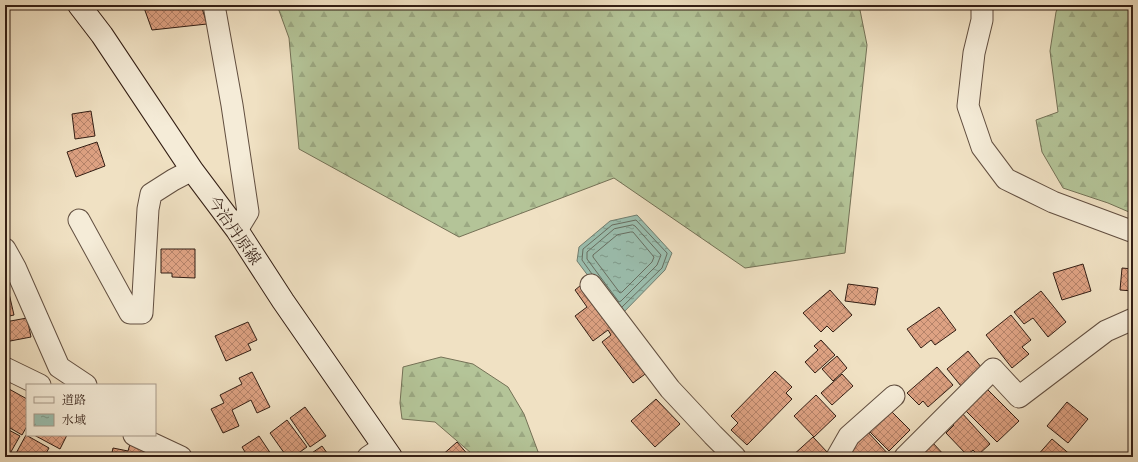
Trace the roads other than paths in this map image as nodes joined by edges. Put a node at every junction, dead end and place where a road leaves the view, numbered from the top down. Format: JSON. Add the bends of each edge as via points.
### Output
{"nodes":[{"id":1,"x":79,"y":5,"type":"edge"},
{"id":2,"x":214,"y":5,"type":"edge"},
{"id":3,"x":982,"y":5,"type":"edge"},
{"id":4,"x":192,"y":170,"type":"junction"},
{"id":5,"x":79,"y":220,"type":"dead end"},
{"id":6,"x":237,"y":230,"type":"junction"},
{"id":7,"x":1133,"y":231,"type":"edge"},
{"id":8,"x":5,"y":249,"type":"edge"},
{"id":9,"x":591,"y":285,"type":"dead end"},
{"id":10,"x":1133,"y":319,"type":"edge"},
{"id":11,"x":5,"y":368,"type":"edge"},
{"id":12,"x":38,"y":384,"type":"edge"},
{"id":13,"x":84,"y":384,"type":"edge"},
{"id":14,"x":894,"y":396,"type":"dead end"},
{"id":15,"x":136,"y":436,"type":"edge"},
{"id":16,"x":381,"y":454,"type":"edge"},
{"id":17,"x":181,"y":457,"type":"edge"},
{"id":18,"x":735,"y":457,"type":"edge"},
{"id":19,"x":837,"y":457,"type":"edge"},
{"id":20,"x":905,"y":457,"type":"edge"}],
"edges":[{"from":1,"to":4,"type":"main road","name":"今治丹原線"},
{"from":2,"to":6,"type":"street","via":[[248,212]]},
{"from":3,"to":7,"type":"street","via":[[982,20],[974,53],[968,106],[982,147],[1006,179],[1053,202]]},
{"from":4,"to":5,"type":"street","via":[[151,194],[142,313],[130,313]]},
{"from":4,"to":6,"type":"main road","name":"今治丹原線"},
{"from":6,"to":16,"type":"main road","name":"今治丹原線","via":[[335,374]]},
{"from":8,"to":13,"type":"street","via":[[59,367]]},
{"from":9,"to":18,"type":"street","via":[[670,389]]},
{"from":10,"to":20,"type":"street","via":[[1106,331],[1019,398],[993,369]]},
{"from":11,"to":12,"type":"street"},
{"from":14,"to":19,"type":"street","via":[[849,436]]},
{"from":15,"to":17,"type":"street"}]}
